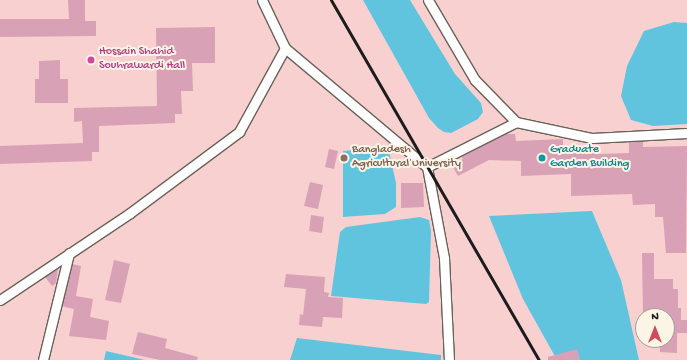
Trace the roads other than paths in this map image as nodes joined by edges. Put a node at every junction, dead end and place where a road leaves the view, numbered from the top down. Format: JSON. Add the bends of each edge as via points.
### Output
{"nodes":[{"id":1,"x":262,"y":0,"type":"edge"},
{"id":2,"x":428,"y":0,"type":"edge"},
{"id":3,"x":285,"y":48,"type":"junction"},
{"id":4,"x":516,"y":122,"type":"junction"},
{"id":5,"x":687,"y":133,"type":"edge"},
{"id":6,"x":427,"y":167,"type":"junction"},
{"id":7,"x":69,"y":253,"type":"junction"},
{"id":8,"x":0,"y":300,"type":"edge"},
{"id":9,"x":43,"y":360,"type":"edge"},
{"id":10,"x":449,"y":360,"type":"edge"}],
"edges":[{"from":1,"to":3,"type":"street"},
{"from":2,"to":4,"type":"street","via":[[475,80]]},
{"from":3,"to":6,"type":"street"},
{"from":3,"to":7,"type":"street","via":[[239,132],[130,213]]},
{"from":4,"to":5,"type":"street","via":[[592,138]]},
{"from":4,"to":6,"type":"street"},
{"from":6,"to":10,"type":"street","via":[[444,258]]},
{"from":7,"to":8,"type":"street"},
{"from":7,"to":9,"type":"street"}]}
